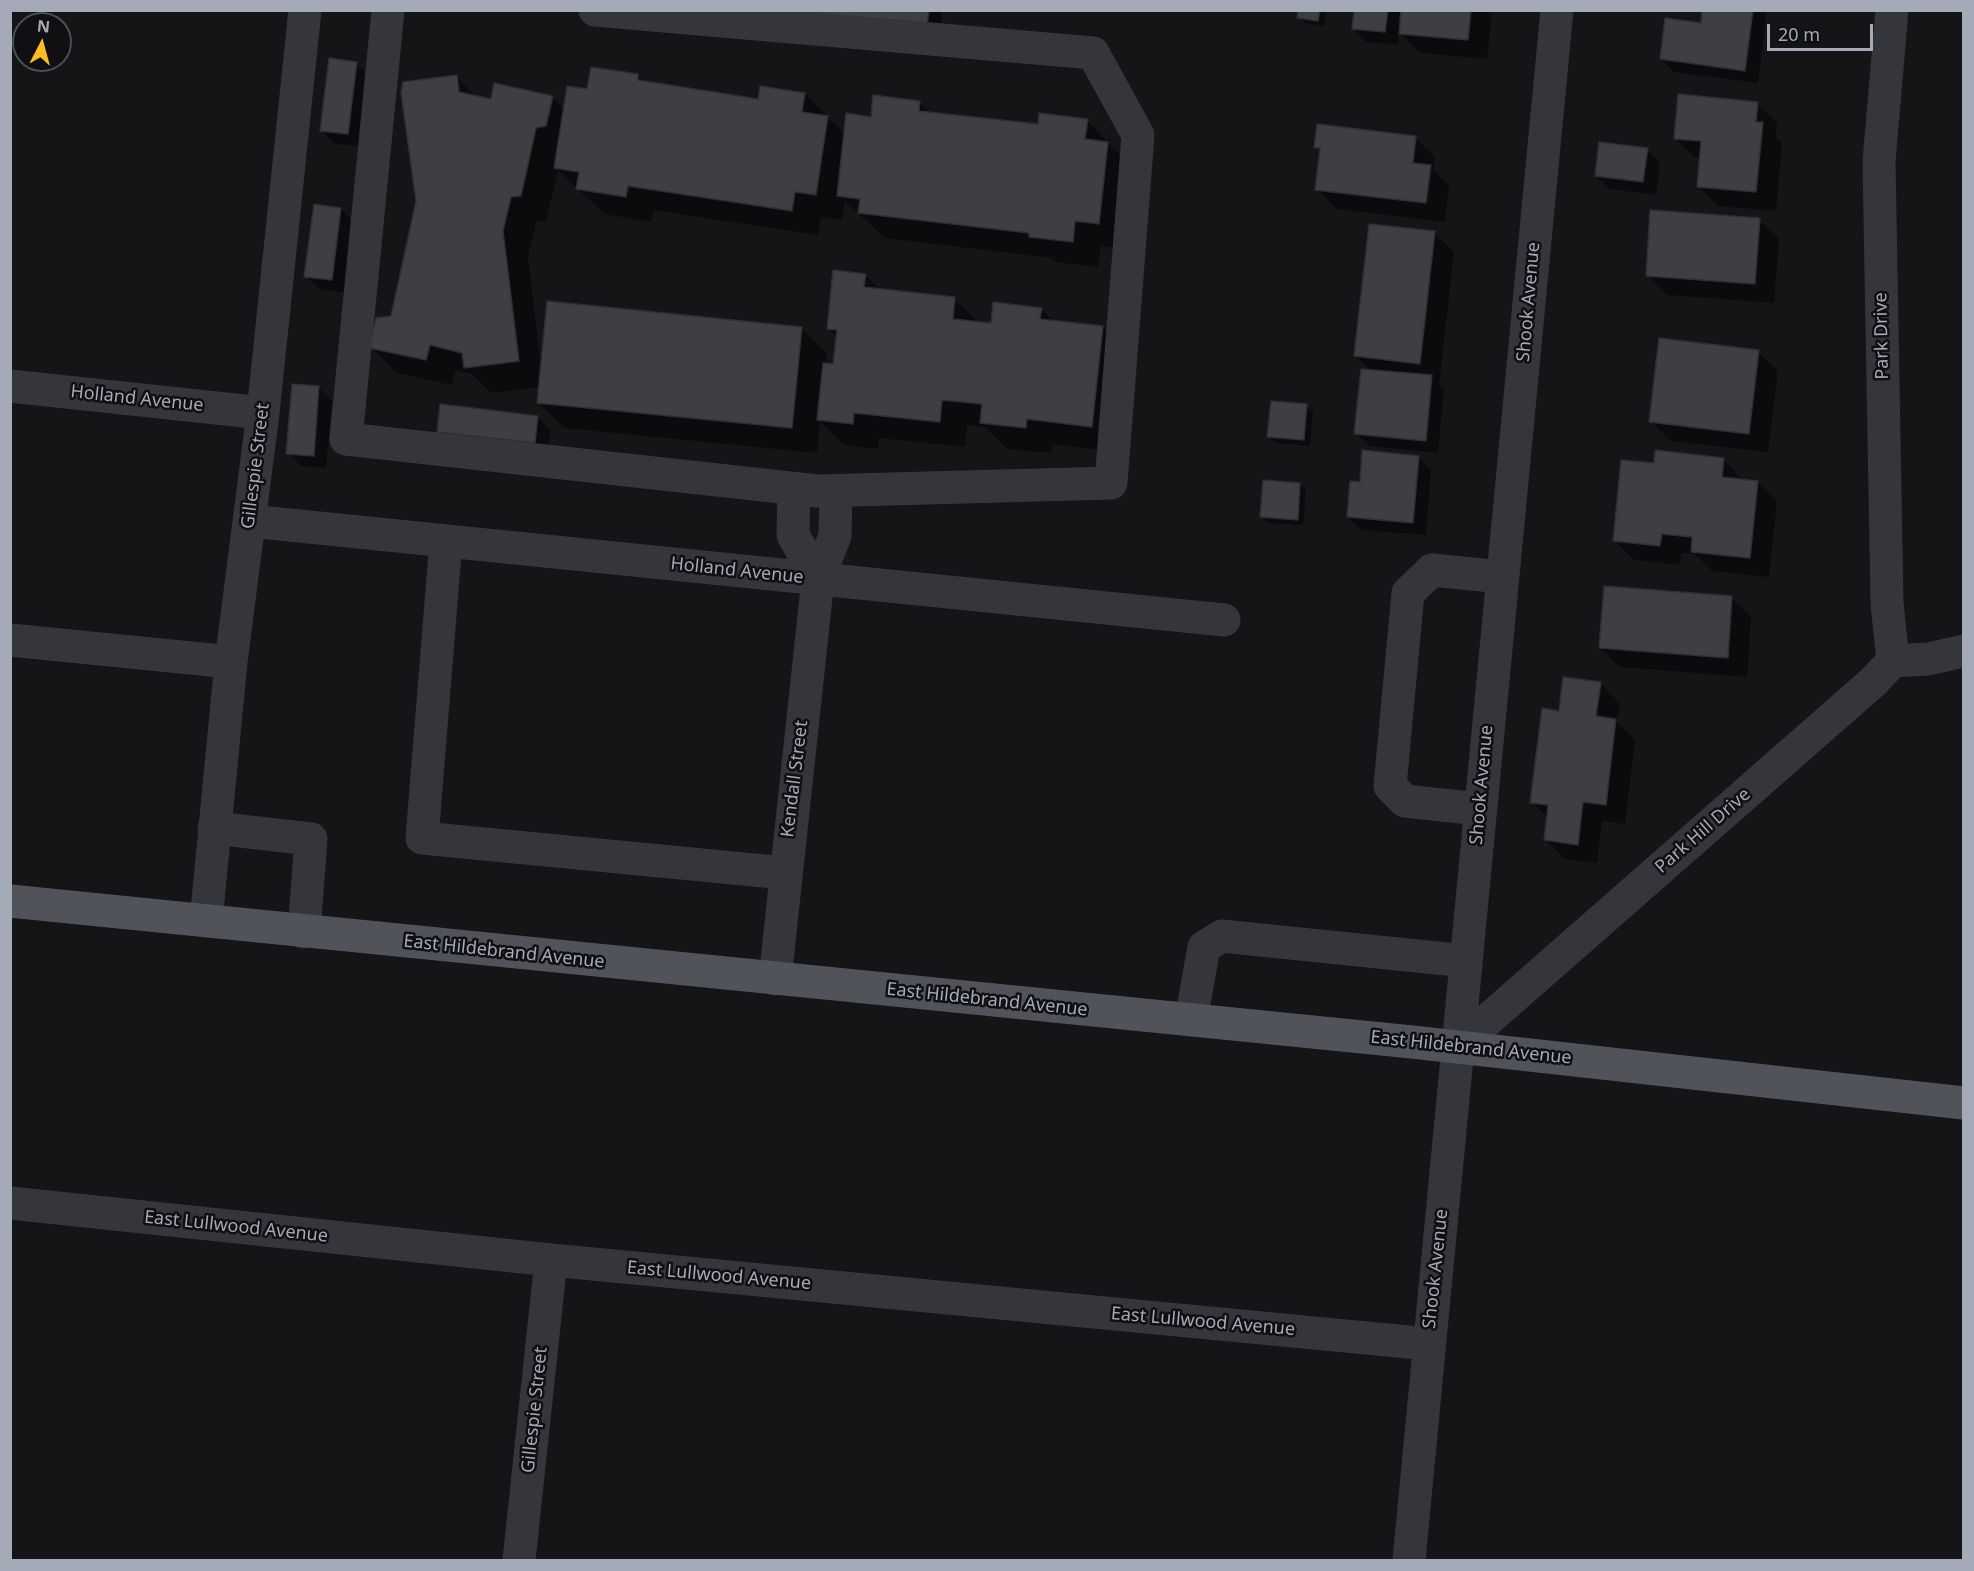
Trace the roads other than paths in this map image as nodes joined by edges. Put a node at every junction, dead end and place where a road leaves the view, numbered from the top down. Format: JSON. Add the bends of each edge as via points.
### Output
{"nodes":[{"id":1,"x":305,"y":10,"type":"edge"},
{"id":2,"x":388,"y":10,"type":"edge"},
{"id":3,"x":595,"y":10,"type":"edge"},
{"id":4,"x":1557,"y":10,"type":"edge"},
{"id":5,"x":1892,"y":10,"type":"edge"},
{"id":6,"x":10,"y":386,"type":"edge"},
{"id":7,"x":262,"y":413,"type":"junction"},
{"id":8,"x":794,"y":489,"type":"junction"},
{"id":9,"x":836,"y":491,"type":"junction"},
{"id":10,"x":250,"y":521,"type":"junction"},
{"id":11,"x":446,"y":541,"type":"junction"},
{"id":12,"x":1502,"y":577,"type":"junction"},
{"id":13,"x":818,"y":579,"type":"junction"},
{"id":14,"x":1224,"y":620,"type":"dead end"},
{"id":15,"x":10,"y":640,"type":"edge"},
{"id":16,"x":1964,"y":651,"type":"edge"},
{"id":17,"x":1893,"y":661,"type":"junction"},
{"id":18,"x":231,"y":662,"type":"junction"},
{"id":19,"x":1479,"y":809,"type":"junction"},
{"id":20,"x":214,"y":828,"type":"junction"},
{"id":21,"x":785,"y":873,"type":"junction"},
{"id":22,"x":10,"y":901,"type":"edge"},
{"id":23,"x":206,"y":921,"type":"junction"},
{"id":24,"x":304,"y":932,"type":"junction"},
{"id":25,"x":1466,"y":961,"type":"junction"},
{"id":26,"x":775,"y":979,"type":"junction"},
{"id":27,"x":1191,"y":1020,"type":"junction"},
{"id":28,"x":1458,"y":1046,"type":"junction"},
{"id":29,"x":1964,"y":1102,"type":"edge"},
{"id":30,"x":10,"y":1203,"type":"edge"},
{"id":31,"x":551,"y":1260,"type":"junction"},
{"id":32,"x":1429,"y":1344,"type":"junction"},
{"id":33,"x":519,"y":1560,"type":"edge"},
{"id":34,"x":1409,"y":1560,"type":"edge"}],
"edges":[{"from":1,"to":7,"type":"street","name":"Gillespie Street"},
{"from":2,"to":8,"type":"street","via":[[346,439]]},
{"from":3,"to":9,"type":"street","via":[[1093,53],[1138,135],[1111,483]]},
{"from":4,"to":12,"type":"street","name":"Shook Avenue"},
{"from":5,"to":17,"type":"street","name":"Park Drive","via":[[1879,161],[1887,603]]},
{"from":6,"to":7,"type":"street","name":"Holland Avenue"},
{"from":7,"to":10,"type":"street","name":"Gillespie Street"},
{"from":8,"to":9,"type":"street"},
{"from":8,"to":13,"type":"street","via":[[793,535]]},
{"from":9,"to":13,"type":"street","name":"Kendall Street","via":[[835,537]]},
{"from":10,"to":11,"type":"street","name":"Holland Avenue"},
{"from":10,"to":18,"type":"street","name":"Gillespie Street"},
{"from":11,"to":13,"type":"street","name":"Holland Avenue"},
{"from":11,"to":21,"type":"street","via":[[422,838]]},
{"from":12,"to":19,"type":"street","name":"Shook Avenue"},
{"from":12,"to":19,"type":"street","via":[[1432,570],[1408,593],[1390,786],[1405,801]]},
{"from":13,"to":14,"type":"street","name":"Holland Avenue"},
{"from":13,"to":21,"type":"street","name":"Kendall Street"},
{"from":15,"to":18,"type":"street"},
{"from":16,"to":17,"type":"street"},
{"from":17,"to":28,"type":"street","name":"Park Hill Drive"},
{"from":18,"to":20,"type":"street","name":"Gillespie Street"},
{"from":19,"to":25,"type":"street","name":"Shook Avenue"},
{"from":20,"to":23,"type":"street","name":"Gillespie Street"},
{"from":20,"to":24,"type":"street","via":[[311,839]]},
{"from":21,"to":26,"type":"street","name":"Kendall Street"},
{"from":22,"to":23,"type":"main road","name":"East Hildebrand Avenue"},
{"from":23,"to":24,"type":"main road","name":"East Hildebrand Avenue"},
{"from":24,"to":26,"type":"main road","name":"East Hildebrand Avenue"},
{"from":25,"to":27,"type":"street","via":[[1222,936],[1204,947]]},
{"from":25,"to":28,"type":"street","name":"Shook Avenue"},
{"from":26,"to":27,"type":"main road","name":"East Hildebrand Avenue"},
{"from":27,"to":28,"type":"main road","name":"East Hildebrand Avenue"},
{"from":28,"to":29,"type":"main road","name":"East Hildebrand Avenue"},
{"from":28,"to":32,"type":"street","name":"Shook Avenue"},
{"from":30,"to":31,"type":"street","name":"East Lullwood Avenue"},
{"from":31,"to":32,"type":"street","name":"East Lullwood Avenue"},
{"from":31,"to":33,"type":"street","name":"Gillespie Street"},
{"from":32,"to":34,"type":"street","name":"Shook Avenue"}]}
